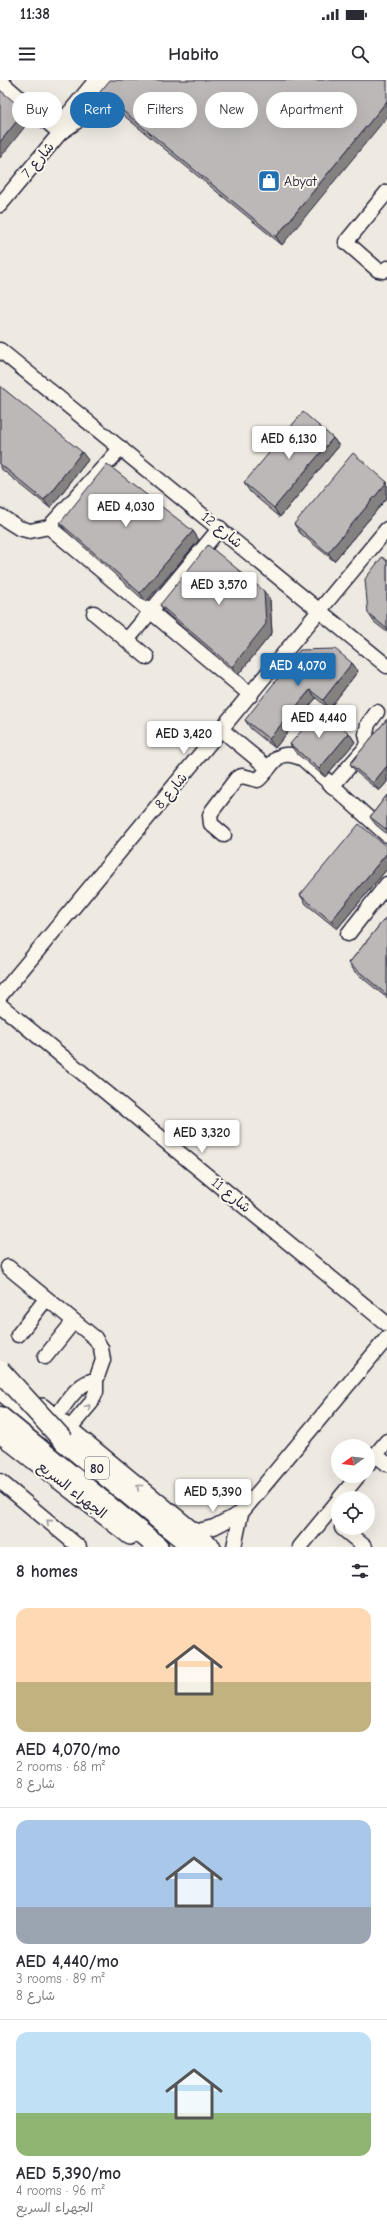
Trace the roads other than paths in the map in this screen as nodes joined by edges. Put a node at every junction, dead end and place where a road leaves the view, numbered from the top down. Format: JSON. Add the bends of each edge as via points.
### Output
{"nodes":[{"id":1,"x":96,"y":80,"type":"edge"},
{"id":2,"x":110,"y":80,"type":"edge"},
{"id":3,"x":0,"y":81,"type":"edge"},
{"id":4,"x":60,"y":133,"type":"junction"},
{"id":5,"x":387,"y":192,"type":"edge"},
{"id":6,"x":0,"y":205,"type":"edge"},
{"id":7,"x":387,"y":268,"type":"edge"},
{"id":8,"x":0,"y":350,"type":"edge"},
{"id":9,"x":121,"y":448,"type":"junction"},
{"id":10,"x":0,"y":516,"type":"edge"},
{"id":11,"x":49,"y":527,"type":"junction"},
{"id":12,"x":220,"y":528,"type":"junction"},
{"id":13,"x":387,"y":529,"type":"edge"},
{"id":14,"x":321,"y":611,"type":"junction"},
{"id":15,"x":151,"y":612,"type":"junction"},
{"id":16,"x":94,"y":613,"type":"dead end"},
{"id":17,"x":127,"y":640,"type":"junction"},
{"id":18,"x":147,"y":657,"type":"dead end"},
{"id":19,"x":387,"y":666,"type":"edge"},
{"id":20,"x":251,"y":695,"type":"junction"},
{"id":21,"x":377,"y":712,"type":"dead end"},
{"id":22,"x":222,"y":730,"type":"junction"},
{"id":23,"x":268,"y":768,"type":"junction"},
{"id":24,"x":332,"y":786,"type":"junction"},
{"id":25,"x":224,"y":835,"type":"dead end"},
{"id":26,"x":387,"y":836,"type":"edge"},
{"id":27,"x":387,"y":884,"type":"edge"},
{"id":28,"x":348,"y":934,"type":"dead end"},
{"id":29,"x":0,"y":996,"type":"edge"},
{"id":30,"x":0,"y":1005,"type":"edge"},
{"id":31,"x":8,"y":1266,"type":"dead end"},
{"id":32,"x":46,"y":1299,"type":"junction"},
{"id":33,"x":74,"y":1321,"type":"junction"},
{"id":34,"x":387,"y":1324,"type":"edge"},
{"id":35,"x":18,"y":1335,"type":"dead end"},
{"id":36,"x":387,"y":1338,"type":"edge"},
{"id":37,"x":45,"y":1357,"type":"dead end"},
{"id":38,"x":0,"y":1371,"type":"edge"},
{"id":39,"x":96,"y":1380,"type":"junction"},
{"id":40,"x":0,"y":1389,"type":"edge"},
{"id":41,"x":0,"y":1417,"type":"edge"},
{"id":42,"x":55,"y":1418,"type":"junction"},
{"id":43,"x":0,"y":1434,"type":"edge"},
{"id":44,"x":66,"y":1435,"type":"junction"},
{"id":45,"x":387,"y":1442,"type":"edge"},
{"id":46,"x":375,"y":1456,"type":"edge"},
{"id":47,"x":375,"y":1460,"type":"edge"},
{"id":48,"x":387,"y":1464,"type":"edge"},
{"id":49,"x":0,"y":1481,"type":"edge"},
{"id":50,"x":352,"y":1483,"type":"edge"},
{"id":51,"x":346,"y":1491,"type":"edge"},
{"id":52,"x":331,"y":1509,"type":"edge"},
{"id":53,"x":241,"y":1513,"type":"junction"},
{"id":54,"x":326,"y":1515,"type":"junction"},
{"id":55,"x":331,"y":1519,"type":"edge"},
{"id":56,"x":350,"y":1535,"type":"edge"},
{"id":57,"x":194,"y":1540,"type":"edge"},
{"id":58,"x":132,"y":1544,"type":"edge"},
{"id":59,"x":79,"y":1547,"type":"edge"},
{"id":60,"x":158,"y":1547,"type":"edge"},
{"id":61,"x":212,"y":1547,"type":"edge"},
{"id":62,"x":234,"y":1547,"type":"edge"},
{"id":63,"x":300,"y":1547,"type":"edge"},
{"id":64,"x":365,"y":1547,"type":"edge"}],
"edges":[{"from":1,"to":4,"type":"street","name":"شارع 7","via":[[65,118]]},
{"from":2,"to":4,"type":"street","name":"شارع 7","via":[[76,122]]},
{"from":3,"to":4,"type":"street"},
{"from":4,"to":6,"type":"street","name":"شارع 7"},
{"from":5,"to":7,"type":"street","via":[[346,242],[378,270],[383,271]]},
{"from":8,"to":9,"type":"street","name":"شارع 12"},
{"from":9,"to":11,"type":"street"},
{"from":9,"to":12,"type":"street","name":"شارع 12"},
{"from":10,"to":11,"type":"street","via":[[19,528],[30,531]]},
{"from":11,"to":15,"type":"street"},
{"from":12,"to":14,"type":"street","name":"شارع 12"},
{"from":12,"to":15,"type":"street"},
{"from":13,"to":14,"type":"street","name":"شارع 8"},
{"from":14,"to":19,"type":"street","name":"شارع 12"},
{"from":14,"to":20,"type":"street","name":"شارع 8"},
{"from":15,"to":17,"type":"street"},
{"from":15,"to":20,"type":"street"},
{"from":16,"to":17,"type":"street"},
{"from":17,"to":18,"type":"street"},
{"from":20,"to":22,"type":"street","name":"شارع 8"},
{"from":21,"to":24,"type":"street","via":[[368,724],[368,743],[364,752]]},
{"from":22,"to":23,"type":"street"},
{"from":22,"to":29,"type":"street","name":"شارع 8"},
{"from":23,"to":24,"type":"street","via":[[279,756],[294,755],[303,759]]},
{"from":23,"to":25,"type":"street","via":[[258,780],[242,776],[237,778],[212,811],[211,824]]},
{"from":24,"to":26,"type":"street","via":[[374,814]]},
{"from":27,"to":28,"type":"street"},
{"from":30,"to":34,"type":"street","name":"شارع 11"},
{"from":31,"to":32,"type":"street"},
{"from":32,"to":33,"type":"street"},
{"from":32,"to":35,"type":"street"},
{"from":33,"to":37,"type":"street"},
{"from":33,"to":39,"type":"street","via":[[94,1338],[101,1348],[102,1365]]},
{"from":36,"to":53,"type":"street"},
{"from":38,"to":42,"type":"main road"},
{"from":38,"to":44,"type":"highway","bridge":true},
{"from":39,"to":42,"type":"street","via":[[80,1386]]},
{"from":44,"to":39,"type":"street","one_way":true,"via":[[94,1398]]},
{"from":40,"to":44,"type":"highway","number":"80","bridge":true},
{"from":41,"to":60,"type":"highway","name":"الجهراء السريع","number":"80"},
{"from":42,"to":44,"type":"main road"},
{"from":43,"to":58,"type":"main road","name":"الجهراء السريع"},
{"from":57,"to":44,"type":"highway","number":"80","one_way":true},
{"from":45,"to":46,"type":"street"},
{"from":47,"to":48,"type":"street"},
{"from":59,"to":49,"type":"street","one_way":true},
{"from":50,"to":51,"type":"street"},
{"from":52,"to":54,"type":"street"},
{"from":53,"to":57,"type":"street"},
{"from":53,"to":62,"type":"street"},
{"from":54,"to":55,"type":"street"},
{"from":54,"to":63,"type":"street"},
{"from":56,"to":64,"type":"street"},
{"from":57,"to":61,"type":"main road"}]}
